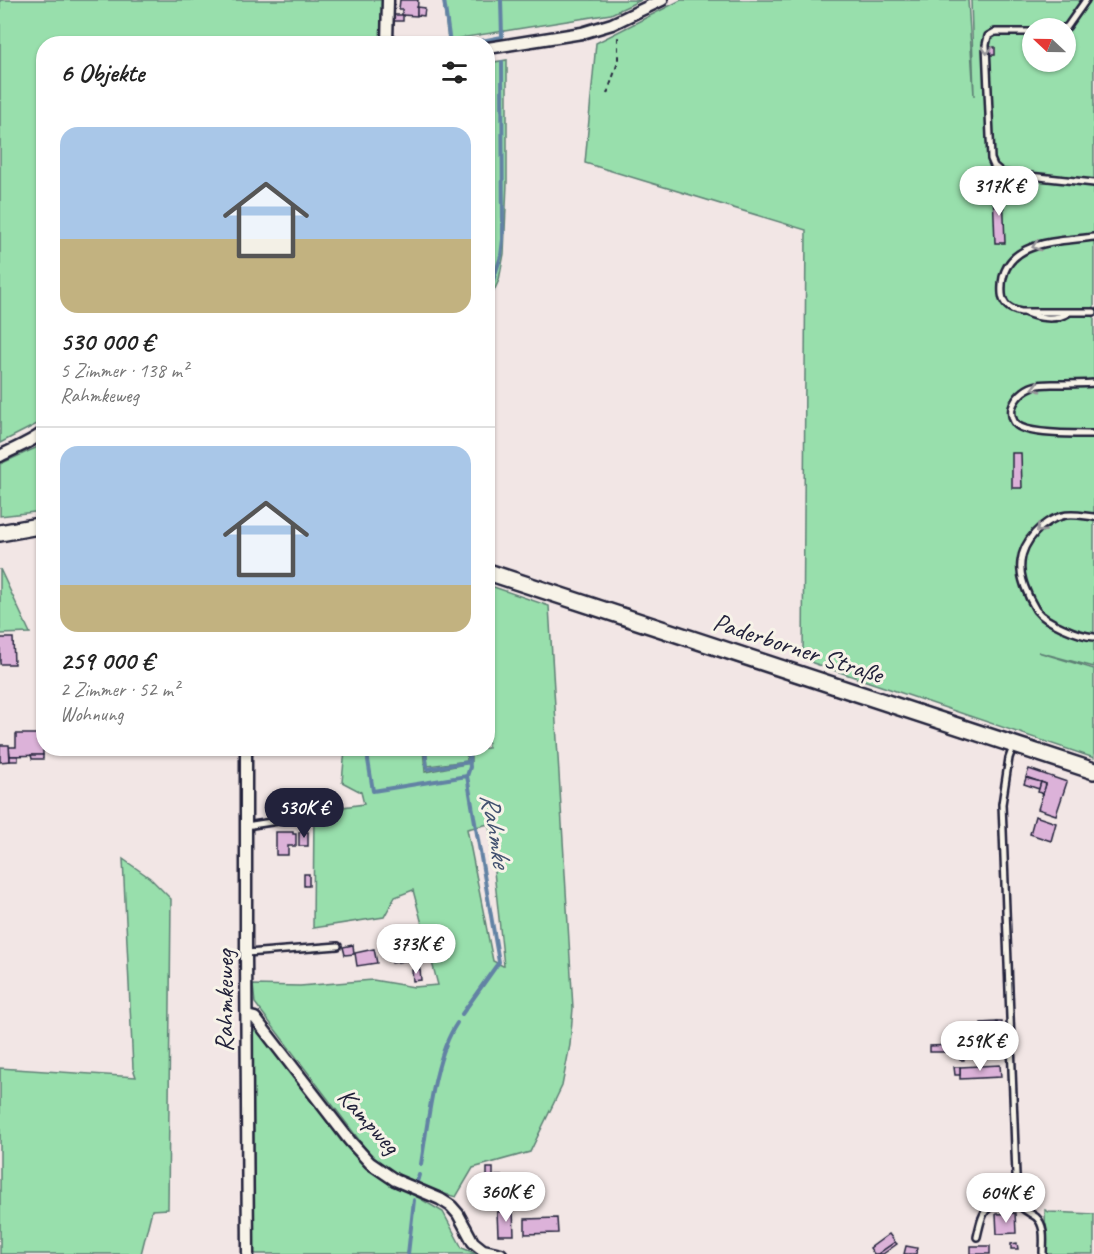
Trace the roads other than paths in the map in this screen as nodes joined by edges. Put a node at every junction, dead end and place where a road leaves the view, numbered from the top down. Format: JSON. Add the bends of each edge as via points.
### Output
{"nodes":[{"id":1,"x":388,"y":0,"type":"edge"},
{"id":2,"x":662,"y":0,"type":"edge"},
{"id":3,"x":1086,"y":0,"type":"edge"},
{"id":4,"x":1073,"y":18,"type":"edge"},
{"id":5,"x":1022,"y":32,"type":"edge"},
{"id":6,"x":387,"y":36,"type":"edge"},
{"id":7,"x":495,"y":47,"type":"edge"},
{"id":8,"x":1094,"y":183,"type":"edge"},
{"id":9,"x":1094,"y":237,"type":"edge"},
{"id":10,"x":1094,"y":312,"type":"edge"},
{"id":11,"x":1094,"y":383,"type":"edge"},
{"id":12,"x":1094,"y":434,"type":"edge"},
{"id":13,"x":36,"y":439,"type":"edge"},
{"id":14,"x":0,"y":456,"type":"edge"},
{"id":15,"x":1094,"y":517,"type":"edge"},
{"id":16,"x":36,"y":526,"type":"edge"},
{"id":17,"x":0,"y":533,"type":"edge"},
{"id":18,"x":495,"y":574,"type":"edge"},
{"id":19,"x":1094,"y":637,"type":"edge"},
{"id":20,"x":1014,"y":744,"type":"junction"},
{"id":21,"x":246,"y":756,"type":"edge"},
{"id":22,"x":1094,"y":771,"type":"edge"},
{"id":23,"x":297,"y":818,"type":"dead end"},
{"id":24,"x":246,"y":826,"type":"junction"},
{"id":25,"x":338,"y":946,"type":"dead end"},
{"id":26,"x":246,"y":953,"type":"junction"},
{"id":27,"x":247,"y":1016,"type":"junction"},
{"id":28,"x":1017,"y":1202,"type":"junction"},
{"id":29,"x":977,"y":1237,"type":"dead end"},
{"id":30,"x":248,"y":1254,"type":"edge"},
{"id":31,"x":501,"y":1254,"type":"edge"},
{"id":32,"x":1043,"y":1254,"type":"edge"}],
"edges":[{"from":1,"to":6,"type":"street"},
{"from":2,"to":7,"type":"street","via":[[582,33]]},
{"from":3,"to":4,"type":"lane"},
{"from":5,"to":8,"type":"lane","one_way":true,"via":[[995,32],[988,36],[986,45],[994,166],[1002,173]]},
{"from":9,"to":10,"type":"lane","one_way":true,"via":[[1037,245],[1023,251],[1009,262],[1002,283],[1002,298],[1013,310]]},
{"from":11,"to":12,"type":"lane","one_way":true,"via":[[1036,385],[1024,390],[1012,410],[1015,424],[1023,428]]},
{"from":13,"to":14,"type":"street"},
{"from":15,"to":19,"type":"lane","one_way":true,"via":[[1063,515],[1045,523],[1023,550],[1021,564],[1023,580],[1037,612],[1067,629]]},
{"from":16,"to":17,"type":"main road"},
{"from":18,"to":20,"type":"main road","name":"Paderborner Straße"},
{"from":20,"to":22,"type":"main road","name":"Paderborner Straße"},
{"from":20,"to":28,"type":"lane","via":[[1002,804]]},
{"from":21,"to":24,"type":"street","name":"Rahmkeweg"},
{"from":23,"to":24,"type":"lane"},
{"from":24,"to":26,"type":"street","name":"Rahmkeweg"},
{"from":25,"to":26,"type":"lane"},
{"from":26,"to":27,"type":"street","name":"Rahmkeweg"},
{"from":27,"to":30,"type":"street","name":"Rahmkeweg"},
{"from":27,"to":31,"type":"street","name":"Kampweg","via":[[255,1017],[370,1163],[395,1180],[451,1206],[473,1242],[483,1251]]},
{"from":28,"to":29,"type":"lane","via":[[994,1204],[986,1209]]},
{"from":28,"to":32,"type":"lane","via":[[1042,1226]]}]}
